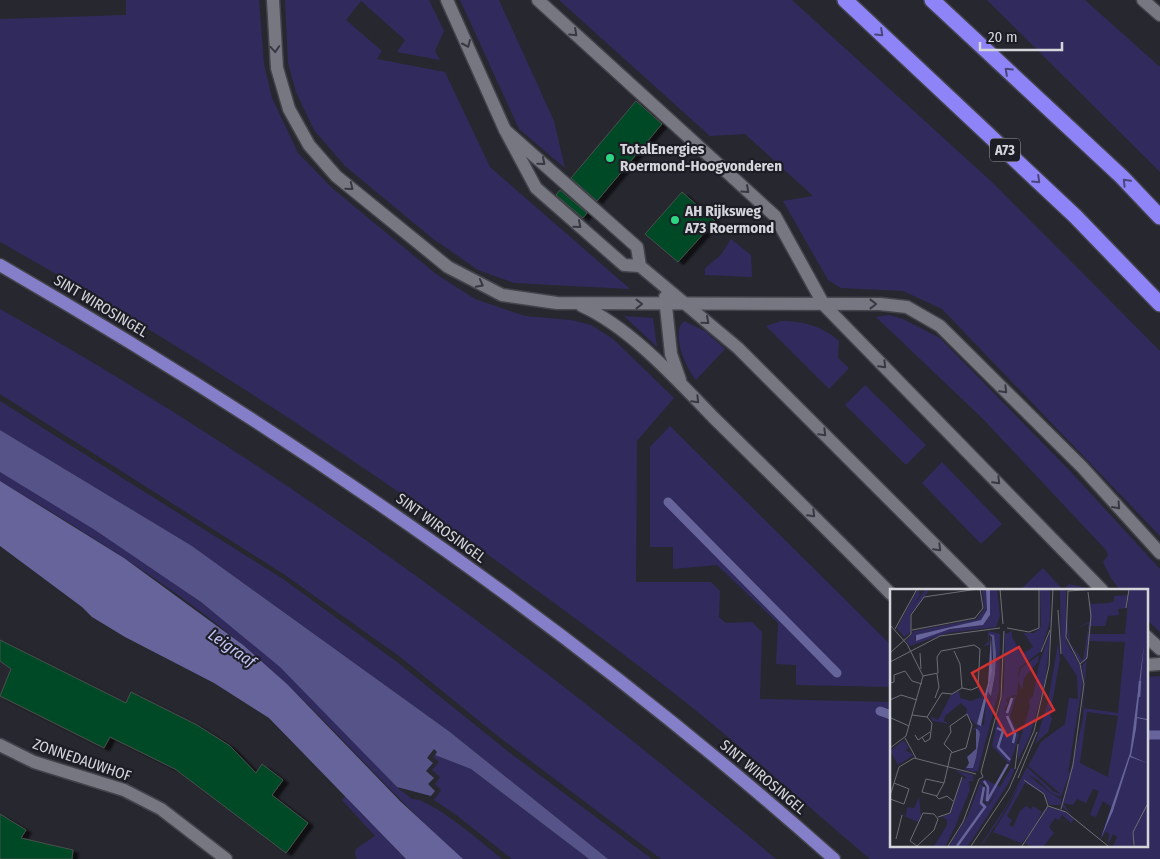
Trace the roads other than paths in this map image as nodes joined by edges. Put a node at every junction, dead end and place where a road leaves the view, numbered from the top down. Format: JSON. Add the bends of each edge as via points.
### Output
{"nodes":[{"id":1,"x":273,"y":0,"type":"edge"},
{"id":2,"x":447,"y":0,"type":"edge"},
{"id":3,"x":538,"y":0,"type":"edge"},
{"id":4,"x":845,"y":0,"type":"edge"},
{"id":5,"x":932,"y":0,"type":"edge"},
{"id":6,"x":1143,"y":0,"type":"edge"},
{"id":7,"x":1160,"y":15,"type":"edge"},
{"id":8,"x":505,"y":130,"type":"junction"},
{"id":9,"x":1160,"y":217,"type":"edge"},
{"id":10,"x":0,"y":265,"type":"edge"},
{"id":11,"x":640,"y":266,"type":"junction"},
{"id":12,"x":664,"y":287,"type":"junction"},
{"id":13,"x":578,"y":304,"type":"junction"},
{"id":14,"x":666,"y":304,"type":"junction"},
{"id":15,"x":687,"y":304,"type":"junction"},
{"id":16,"x":1160,"y":304,"type":"edge"},
{"id":17,"x":824,"y":305,"type":"junction"},
{"id":18,"x":682,"y":386,"type":"junction"},
{"id":19,"x":1160,"y":553,"type":"edge"},
{"id":20,"x":979,"y":589,"type":"edge"},
{"id":21,"x":1101,"y":589,"type":"edge"},
{"id":22,"x":890,"y":593,"type":"edge"},
{"id":23,"x":1148,"y":638,"type":"edge"},
{"id":24,"x":1160,"y":649,"type":"edge"},
{"id":25,"x":0,"y":745,"type":"edge"},
{"id":26,"x":226,"y":859,"type":"edge"},
{"id":27,"x":834,"y":859,"type":"edge"}],
"edges":[{"from":1,"to":13,"type":"street","one_way":true,"via":[[277,68],[289,110],[309,145],[336,176],[448,267],[502,295]]},
{"from":2,"to":8,"type":"street","one_way":true},
{"from":3,"to":17,"type":"street","one_way":true,"via":[[775,216]]},
{"from":4,"to":16,"type":"highway","number":"A73","one_way":true,"via":[[1075,216]]},
{"from":9,"to":5,"type":"highway","one_way":true,"via":[[1122,177]]},
{"from":6,"to":7,"type":"street"},
{"from":8,"to":11,"type":"street","one_way":true,"via":[[637,247]]},
{"from":8,"to":11,"type":"street","one_way":true,"via":[[536,188],[624,265]]},
{"from":10,"to":27,"type":"main road","name":"SINT WIROSINGEL","via":[[239,410],[410,525],[568,640]]},
{"from":11,"to":12,"type":"street"},
{"from":12,"to":14,"type":"street"},
{"from":12,"to":15,"type":"street"},
{"from":13,"to":14,"type":"street","one_way":true},
{"from":13,"to":18,"type":"street","via":[[602,314]]},
{"from":14,"to":15,"type":"street"},
{"from":14,"to":18,"type":"street","via":[[671,354]]},
{"from":15,"to":17,"type":"street"},
{"from":15,"to":20,"type":"street","one_way":true,"via":[[738,348]]},
{"from":17,"to":19,"type":"street","one_way":true,"via":[[907,307],[940,326],[1082,467]]},
{"from":17,"to":21,"type":"street","one_way":true},
{"from":18,"to":22,"type":"street","one_way":true},
{"from":23,"to":24,"type":"street"},
{"from":25,"to":26,"type":"street","name":"ZONNEDAUWHOF","via":[[34,762],[124,790],[161,809]]}]}
